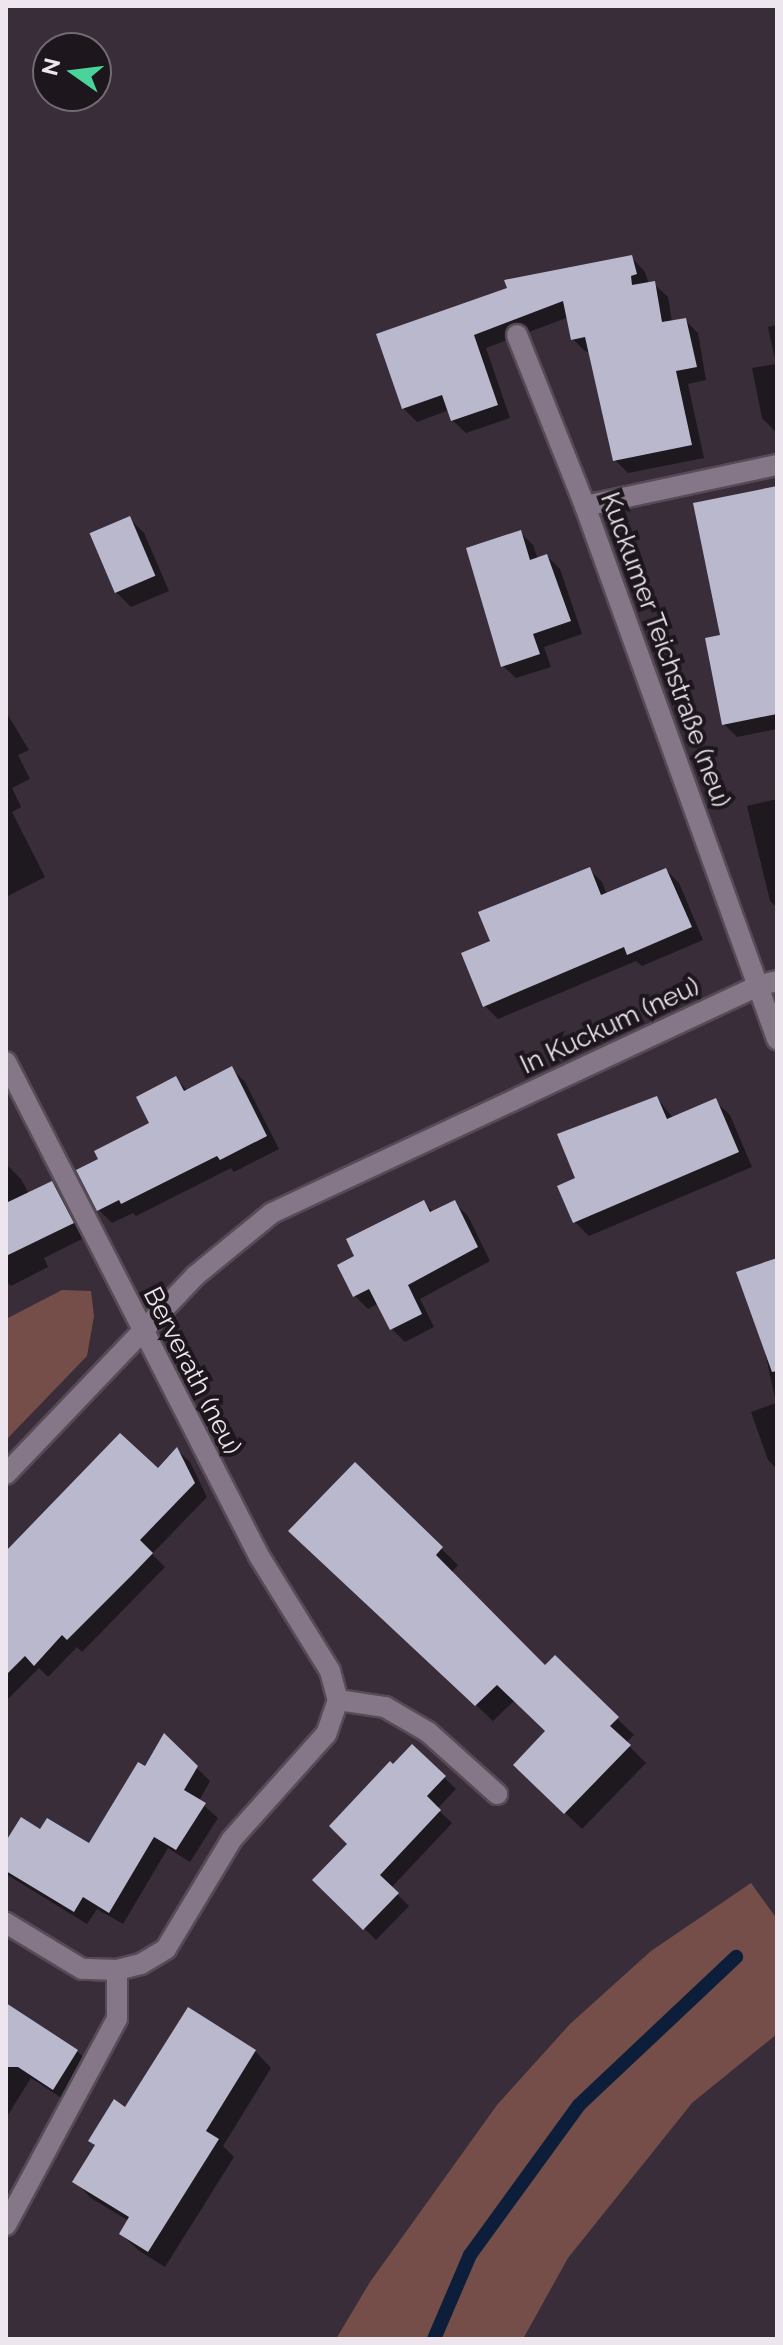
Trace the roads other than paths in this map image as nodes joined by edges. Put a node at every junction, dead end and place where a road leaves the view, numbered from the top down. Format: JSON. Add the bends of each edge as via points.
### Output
{"nodes":[{"id":1,"x":517,"y":335,"type":"dead end"},
{"id":2,"x":777,"y":465,"type":"edge"},
{"id":3,"x":585,"y":506,"type":"junction"},
{"id":4,"x":768,"y":983,"type":"edge"},
{"id":5,"x":777,"y":1039,"type":"edge"},
{"id":6,"x":6,"y":1062,"type":"edge"},
{"id":7,"x":141,"y":1330,"type":"junction"},
{"id":8,"x":6,"y":1474,"type":"edge"},
{"id":9,"x":338,"y":1700,"type":"junction"},
{"id":10,"x":497,"y":1794,"type":"dead end"},
{"id":11,"x":6,"y":1923,"type":"edge"},
{"id":12,"x":117,"y":1970,"type":"junction"},
{"id":13,"x":6,"y":2225,"type":"edge"}],
"edges":[{"from":1,"to":3,"type":"street","name":"Kuckumer Teichstraße (neu)"},
{"from":2,"to":3,"type":"street"},
{"from":3,"to":4,"type":"street","name":"Kuckumer Teichstraße (neu)"},
{"from":4,"to":5,"type":"street","name":"Kuckumer Teichstraße (neu)"},
{"from":4,"to":7,"type":"street","name":"In Kuckum (neu)","via":[[272,1213],[195,1276]]},
{"from":6,"to":7,"type":"street","name":"Berverath (neu)"},
{"from":7,"to":8,"type":"street","name":"In Kuckum (neu)"},
{"from":7,"to":9,"type":"street","name":"Berverath (neu)","via":[[259,1556],[330,1671]]},
{"from":9,"to":10,"type":"street","via":[[385,1707],[428,1732]]},
{"from":9,"to":12,"type":"street","via":[[326,1734],[232,1839],[166,1949]]},
{"from":11,"to":12,"type":"street","via":[[82,1969]]},
{"from":12,"to":13,"type":"street","via":[[117,2019]]}]}
